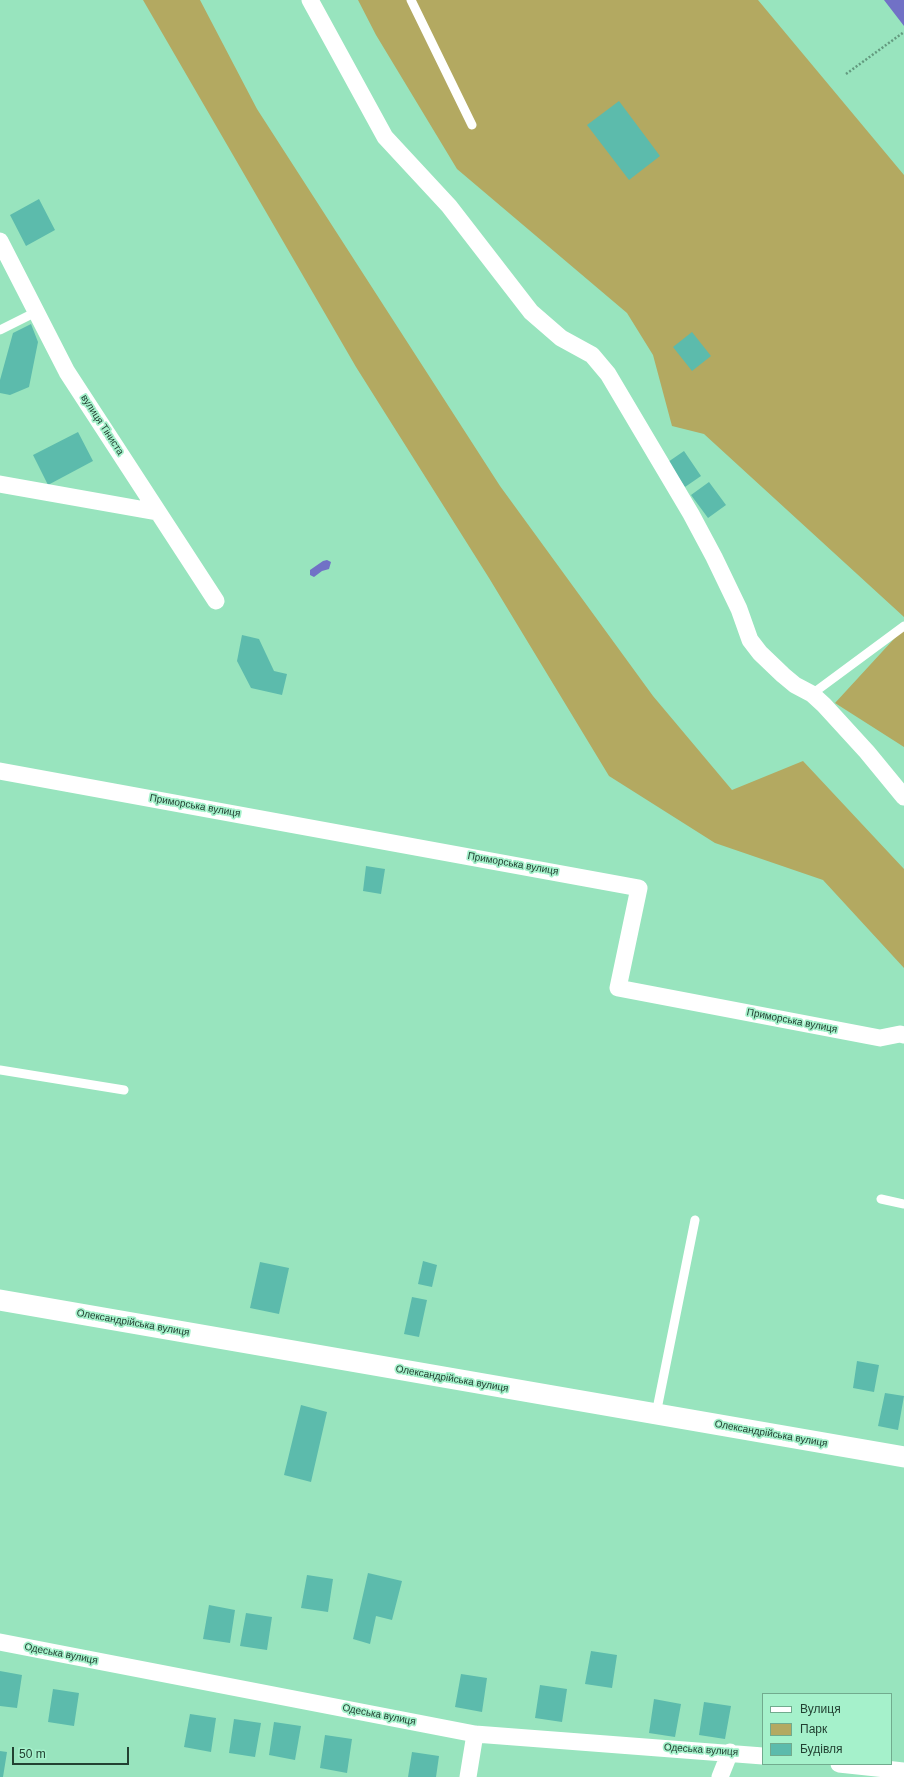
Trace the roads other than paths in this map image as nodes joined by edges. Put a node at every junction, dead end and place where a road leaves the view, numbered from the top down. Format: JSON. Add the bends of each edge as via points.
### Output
{"nodes":[{"id":1,"x":310,"y":0,"type":"edge"},
{"id":2,"x":411,"y":0,"type":"edge"},
{"id":3,"x":472,"y":125,"type":"dead end"},
{"id":4,"x":0,"y":242,"type":"edge"},
{"id":5,"x":36,"y":312,"type":"junction"},
{"id":6,"x":0,"y":330,"type":"edge"},
{"id":7,"x":0,"y":484,"type":"edge"},
{"id":8,"x":158,"y":512,"type":"junction"},
{"id":9,"x":216,"y":601,"type":"dead end"},
{"id":10,"x":904,"y":626,"type":"edge"},
{"id":11,"x":812,"y":694,"type":"junction"},
{"id":12,"x":0,"y":771,"type":"edge"},
{"id":13,"x":904,"y":797,"type":"edge"},
{"id":14,"x":904,"y":1035,"type":"edge"},
{"id":15,"x":0,"y":1070,"type":"edge"},
{"id":16,"x":124,"y":1090,"type":"dead end"},
{"id":17,"x":881,"y":1200,"type":"dead end"},
{"id":18,"x":904,"y":1204,"type":"edge"},
{"id":19,"x":695,"y":1220,"type":"dead end"},
{"id":20,"x":0,"y":1300,"type":"edge"},
{"id":21,"x":656,"y":1414,"type":"junction"},
{"id":22,"x":904,"y":1457,"type":"edge"},
{"id":23,"x":0,"y":1642,"type":"edge"},
{"id":24,"x":475,"y":1734,"type":"junction"},
{"id":25,"x":730,"y":1752,"type":"junction"},
{"id":26,"x":762,"y":1756,"type":"edge"},
{"id":27,"x":848,"y":1765,"type":"edge"},
{"id":28,"x":904,"y":1771,"type":"edge"},
{"id":29,"x":468,"y":1777,"type":"edge"},
{"id":30,"x":720,"y":1777,"type":"edge"}],
"edges":[{"from":1,"to":11,"type":"street","via":[[385,137],[449,206],[531,312],[561,338],[592,355],[608,374],[714,557],[739,609],[750,640],[783,675]]},
{"from":2,"to":3,"type":"lane"},
{"from":4,"to":5,"type":"street","name":"вулиця Тіниста"},
{"from":5,"to":6,"type":"lane"},
{"from":5,"to":8,"type":"street","name":"вулиця Тіниста","via":[[67,372]]},
{"from":7,"to":8,"type":"street"},
{"from":8,"to":9,"type":"street","name":"вулиця Тіниста"},
{"from":10,"to":11,"type":"lane"},
{"from":11,"to":13,"type":"street","via":[[867,752]]},
{"from":12,"to":14,"type":"street","name":"Приморська вулиця","via":[[640,888],[618,988],[880,1038]]},
{"from":15,"to":16,"type":"lane"},
{"from":17,"to":18,"type":"lane"},
{"from":19,"to":21,"type":"lane"},
{"from":20,"to":21,"type":"street","name":"Олександрійська вулиця"},
{"from":21,"to":22,"type":"street","name":"Олександрійська вулиця"},
{"from":23,"to":24,"type":"street","name":"Одеська вулиця"},
{"from":24,"to":25,"type":"street","name":"Одеська вулиця"},
{"from":24,"to":29,"type":"street"},
{"from":25,"to":26,"type":"street","name":"Одеська вулиця"},
{"from":25,"to":30,"type":"street"},
{"from":27,"to":28,"type":"street"}]}
